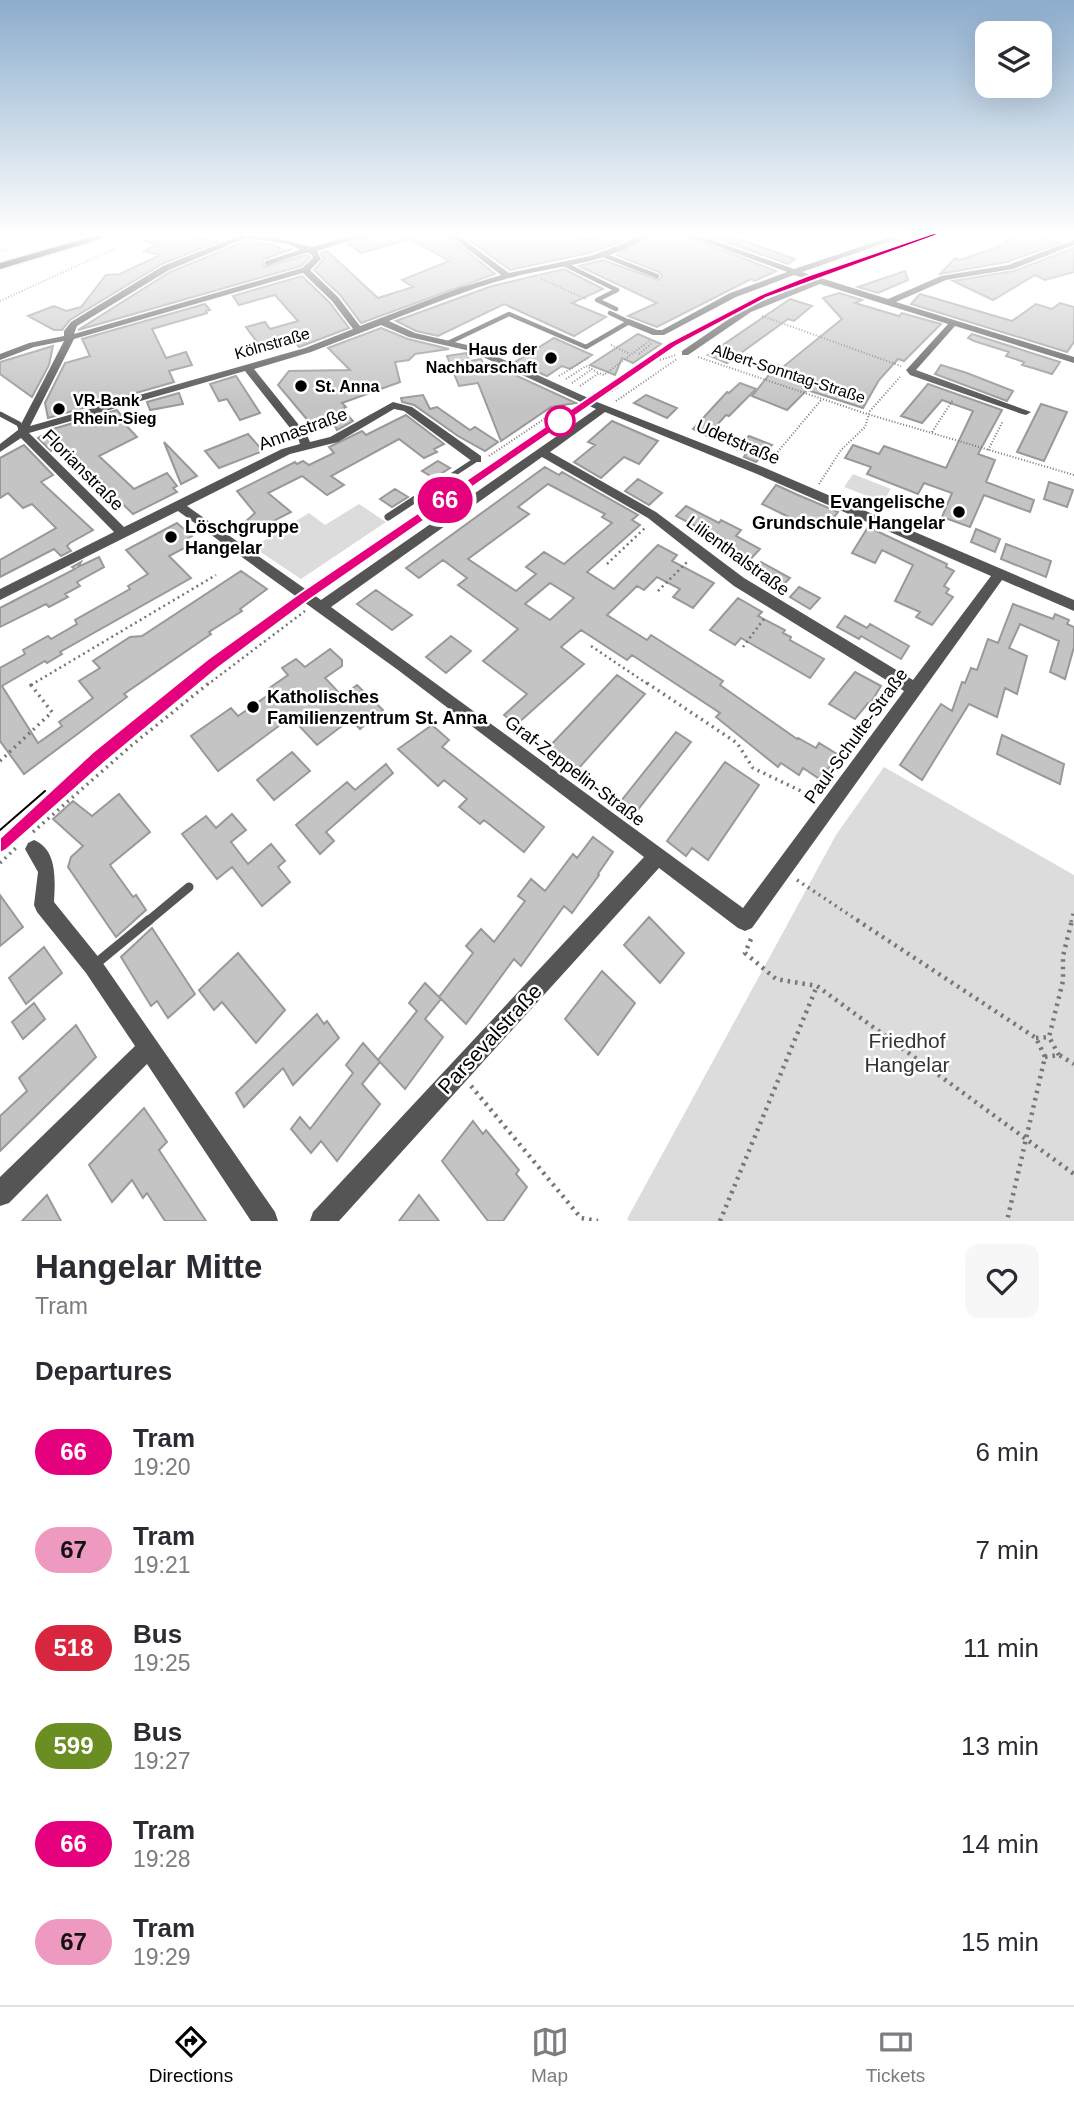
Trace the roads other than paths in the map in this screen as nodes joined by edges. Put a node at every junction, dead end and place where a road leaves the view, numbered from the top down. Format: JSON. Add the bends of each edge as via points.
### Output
{"nodes":[{"id":1,"x":128,"y":291,"type":"edge"},
{"id":2,"x":233,"y":291,"type":"edge"},
{"id":3,"x":326,"y":291,"type":"edge"},
{"id":4,"x":461,"y":291,"type":"edge"},
{"id":5,"x":615,"y":291,"type":"edge"},
{"id":6,"x":744,"y":291,"type":"edge"},
{"id":7,"x":795,"y":291,"type":"edge"},
{"id":8,"x":853,"y":291,"type":"edge"},
{"id":9,"x":914,"y":291,"type":"edge"},
{"id":10,"x":889,"y":302,"type":"junction"},
{"id":11,"x":383,"y":322,"type":"junction"},
{"id":12,"x":629,"y":322,"type":"junction"},
{"id":13,"x":954,"y":322,"type":"junction"},
{"id":14,"x":359,"y":331,"type":"junction"},
{"id":15,"x":68,"y":337,"type":"junction"},
{"id":16,"x":447,"y":343,"type":"junction"},
{"id":17,"x":685,"y":352,"type":"road end"},
{"id":18,"x":0,"y":357,"type":"edge"},
{"id":19,"x":1074,"y":360,"type":"edge"},
{"id":20,"x":248,"y":367,"type":"junction"},
{"id":21,"x":603,"y":403,"type":"junction"},
{"id":22,"x":1026,"y":412,"type":"dead end"},
{"id":23,"x":0,"y":414,"type":"edge"},
{"id":24,"x":22,"y":432,"type":"junction"},
{"id":25,"x":306,"y":446,"type":"junction"},
{"id":26,"x":0,"y":449,"type":"edge"},
{"id":27,"x":542,"y":452,"type":"junction"},
{"id":28,"x":482,"y":458,"type":"joint"},
{"id":29,"x":178,"y":505,"type":"junction"},
{"id":30,"x":388,"y":517,"type":"dead end"},
{"id":31,"x":121,"y":532,"type":"junction"},
{"id":32,"x":999,"y":574,"type":"junction"},
{"id":33,"x":0,"y":594,"type":"edge"},
{"id":34,"x":318,"y":605,"type":"junction"},
{"id":35,"x":1074,"y":606,"type":"edge"},
{"id":36,"x":914,"y":689,"type":"junction"},
{"id":37,"x":27,"y":843,"type":"road end"},
{"id":38,"x":657,"y":857,"type":"junction"},
{"id":39,"x":189,"y":887,"type":"dead end"},
{"id":40,"x":745,"y":921,"type":"joint"},
{"id":41,"x":93,"y":966,"type":"junction"},
{"id":42,"x":148,"y":1048,"type":"junction"},
{"id":43,"x":0,"y":1194,"type":"edge"},
{"id":44,"x":266,"y":1221,"type":"edge"},
{"id":45,"x":322,"y":1221,"type":"edge"}],
"edges":[{"from":1,"to":15,"type":"street","via":[[74,324]]},
{"from":2,"to":15,"type":"street"},
{"from":3,"to":14,"type":"street"},
{"from":4,"to":11,"type":"street","name":"Kölnstraße"},
{"from":5,"to":12,"type":"lane","via":[[597,300]]},
{"from":6,"to":12,"type":"street","via":[[664,332],[647,331]]},
{"from":7,"to":17,"type":"street","name":"Albert-Sonntag-Straße","via":[[748,310]]},
{"from":8,"to":10,"type":"street"},
{"from":9,"to":10,"type":"street"},
{"from":10,"to":13,"type":"street"},
{"from":11,"to":14,"type":"street","name":"Kölnstraße"},
{"from":11,"to":16,"type":"street","name":"Udetstraße"},
{"from":12,"to":16,"type":"lane","via":[[586,347],[509,314]]},
{"from":13,"to":19,"type":"street"},
{"from":13,"to":22,"type":"street","via":[[912,372]]},
{"from":14,"to":20,"type":"street","name":"Kölnstraße"},
{"from":15,"to":18,"type":"street"},
{"from":15,"to":24,"type":"street","via":[[69,343]]},
{"from":16,"to":21,"type":"street","name":"Udetstraße","via":[[473,349]]},
{"from":20,"to":24,"type":"street","name":"Kölnstraße"},
{"from":20,"to":25,"type":"street"},
{"from":21,"to":27,"type":"street"},
{"from":21,"to":32,"type":"street","name":"Udetstraße"},
{"from":23,"to":24,"type":"lane","via":[[19,424]]},
{"from":24,"to":26,"type":"street","name":"Kölnstraße"},
{"from":24,"to":31,"type":"street","name":"Florianstraße"},
{"from":25,"to":28,"type":"street","name":"Annastraße","via":[[334,440],[399,405]]},
{"from":25,"to":29,"type":"street","name":"Annastraße","via":[[286,451]]},
{"from":27,"to":34,"type":"street"},
{"from":27,"to":36,"type":"street","name":"Lilienthalstraße","via":[[656,518],[739,583]]},
{"from":28,"to":30,"type":"lane"},
{"from":29,"to":31,"type":"street","name":"Annastraße"},
{"from":29,"to":34,"type":"street","name":"Graf-Zeppelin-Straße"},
{"from":31,"to":33,"type":"street","name":"Annastraße"},
{"from":32,"to":35,"type":"street","name":"Udetstraße"},
{"from":32,"to":36,"type":"street","name":"Paul-Schulte-Straße"},
{"from":34,"to":38,"type":"street","name":"Graf-Zeppelin-Straße"},
{"from":36,"to":40,"type":"street","name":"Paul-Schulte-Straße"},
{"from":37,"to":41,"type":"street","via":[[47,870],[44,905]]},
{"from":38,"to":40,"type":"street","name":"Graf-Zeppelin-Straße"},
{"from":38,"to":45,"type":"street","name":"Parsevalstraße"},
{"from":39,"to":41,"type":"lane"},
{"from":41,"to":42,"type":"street"},
{"from":42,"to":43,"type":"street"},
{"from":42,"to":44,"type":"street"}]}
